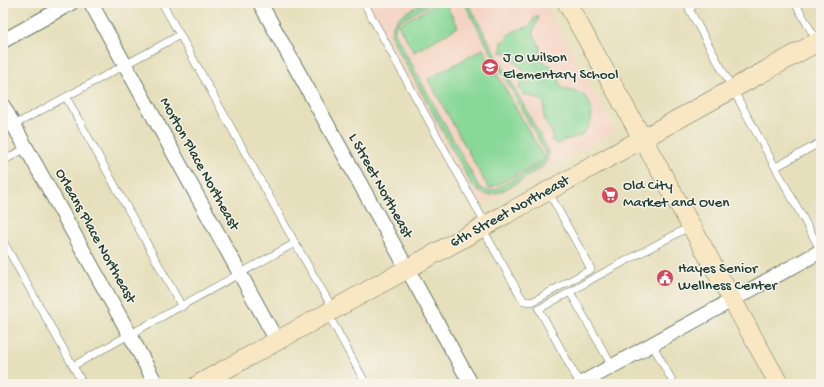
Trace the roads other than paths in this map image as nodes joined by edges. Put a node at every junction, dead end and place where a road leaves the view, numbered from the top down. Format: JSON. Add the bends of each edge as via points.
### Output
{"nodes":[{"id":1,"x":71,"y":3,"type":"edge"},
{"id":2,"x":91,"y":3,"type":"edge"},
{"id":3,"x":162,"y":3,"type":"edge"},
{"id":4,"x":260,"y":3,"type":"edge"},
{"id":5,"x":364,"y":3,"type":"edge"},
{"id":6,"x":567,"y":3,"type":"edge"},
{"id":7,"x":696,"y":3,"type":"edge"},
{"id":8,"x":795,"y":3,"type":"edge"},
{"id":9,"x":180,"y":35,"type":"junction"},
{"id":10,"x":3,"y":41,"type":"edge"},
{"id":11,"x":819,"y":41,"type":"edge"},
{"id":12,"x":125,"y":64,"type":"junction"},
{"id":13,"x":732,"y":89,"type":"junction"},
{"id":14,"x":66,"y":97,"type":"junction"},
{"id":15,"x":3,"y":106,"type":"edge"},
{"id":16,"x":14,"y":125,"type":"junction"},
{"id":17,"x":643,"y":139,"type":"junction"},
{"id":18,"x":821,"y":142,"type":"edge"},
{"id":19,"x":26,"y":148,"type":"junction"},
{"id":20,"x":3,"y":161,"type":"edge"},
{"id":21,"x":776,"y":167,"type":"junction"},
{"id":22,"x":548,"y":191,"type":"junction"},
{"id":23,"x":484,"y":226,"type":"junction"},
{"id":24,"x":691,"y":226,"type":"junction"},
{"id":25,"x":3,"y":241,"type":"edge"},
{"id":26,"x":295,"y":243,"type":"junction"},
{"id":27,"x":821,"y":251,"type":"edge"},
{"id":28,"x":407,"y":269,"type":"junction"},
{"id":29,"x":240,"y":274,"type":"junction"},
{"id":30,"x":570,"y":292,"type":"junction"},
{"id":31,"x":732,"y":300,"type":"junction"},
{"id":32,"x":182,"y":306,"type":"junction"},
{"id":33,"x":330,"y":311,"type":"junction"},
{"id":34,"x":130,"y":335,"type":"junction"},
{"id":35,"x":277,"y":341,"type":"junction"},
{"id":36,"x":652,"y":344,"type":"junction"},
{"id":37,"x":73,"y":366,"type":"junction"},
{"id":38,"x":612,"y":366,"type":"junction"},
{"id":39,"x":83,"y":384,"type":"edge"},
{"id":40,"x":156,"y":384,"type":"edge"},
{"id":41,"x":200,"y":384,"type":"edge"},
{"id":42,"x":366,"y":384,"type":"edge"},
{"id":43,"x":471,"y":384,"type":"edge"},
{"id":44,"x":580,"y":384,"type":"edge"},
{"id":45,"x":674,"y":384,"type":"edge"},
{"id":46,"x":779,"y":384,"type":"edge"}],
"edges":[{"from":1,"to":10,"type":"street"},
{"from":2,"to":12,"type":"street","name":"Morton Place Northeast"},
{"from":3,"to":9,"type":"lane"},
{"from":4,"to":28,"type":"street","name":"L Street Northeast"},
{"from":5,"to":23,"type":"lane"},
{"from":6,"to":17,"type":"street"},
{"from":7,"to":13,"type":"lane","via":[[689,8]]},
{"from":8,"to":11,"type":"lane"},
{"from":9,"to":12,"type":"lane"},
{"from":9,"to":26,"type":"lane"},
{"from":11,"to":13,"type":"street","name":"6th Street Northeast"},
{"from":12,"to":14,"type":"lane"},
{"from":12,"to":29,"type":"street","name":"Morton Place Northeast"},
{"from":13,"to":17,"type":"street","name":"6th Street Northeast"},
{"from":13,"to":21,"type":"lane"},
{"from":14,"to":16,"type":"lane"},
{"from":14,"to":32,"type":"lane"},
{"from":15,"to":16,"type":"street","name":"Orleans Place Northeast"},
{"from":16,"to":19,"type":"street","name":"Orleans Place Northeast"},
{"from":17,"to":22,"type":"street","name":"6th Street Northeast"},
{"from":17,"to":24,"type":"street"},
{"from":18,"to":21,"type":"lane"},
{"from":19,"to":20,"type":"lane"},
{"from":19,"to":34,"type":"street","name":"Orleans Place Northeast"},
{"from":21,"to":27,"type":"lane"},
{"from":22,"to":23,"type":"street","name":"6th Street Northeast"},
{"from":22,"to":23,"type":"lane","via":[[591,269],[545,295],[532,302],[524,301]]},
{"from":23,"to":28,"type":"street","name":"6th Street Northeast"},
{"from":24,"to":30,"type":"lane"},
{"from":24,"to":31,"type":"street"},
{"from":25,"to":37,"type":"lane"},
{"from":26,"to":29,"type":"lane"},
{"from":26,"to":33,"type":"lane"},
{"from":27,"to":31,"type":"street"},
{"from":28,"to":33,"type":"street","name":"6th Street Northeast"},
{"from":28,"to":43,"type":"street","name":"L Street Northeast"},
{"from":29,"to":32,"type":"lane"},
{"from":29,"to":35,"type":"street","name":"Morton Place Northeast"},
{"from":30,"to":38,"type":"lane"},
{"from":30,"to":44,"type":"lane","via":[[539,309]]},
{"from":31,"to":36,"type":"street"},
{"from":31,"to":46,"type":"street"},
{"from":32,"to":34,"type":"lane"},
{"from":33,"to":35,"type":"street","name":"6th Street Northeast"},
{"from":33,"to":42,"type":"lane"},
{"from":34,"to":37,"type":"lane"},
{"from":34,"to":40,"type":"street","name":"Orleans Place Northeast"},
{"from":35,"to":41,"type":"street","name":"6th Street Northeast"},
{"from":36,"to":38,"type":"street"},
{"from":36,"to":45,"type":"lane"},
{"from":37,"to":39,"type":"lane"},
{"from":38,"to":44,"type":"street"}]}
